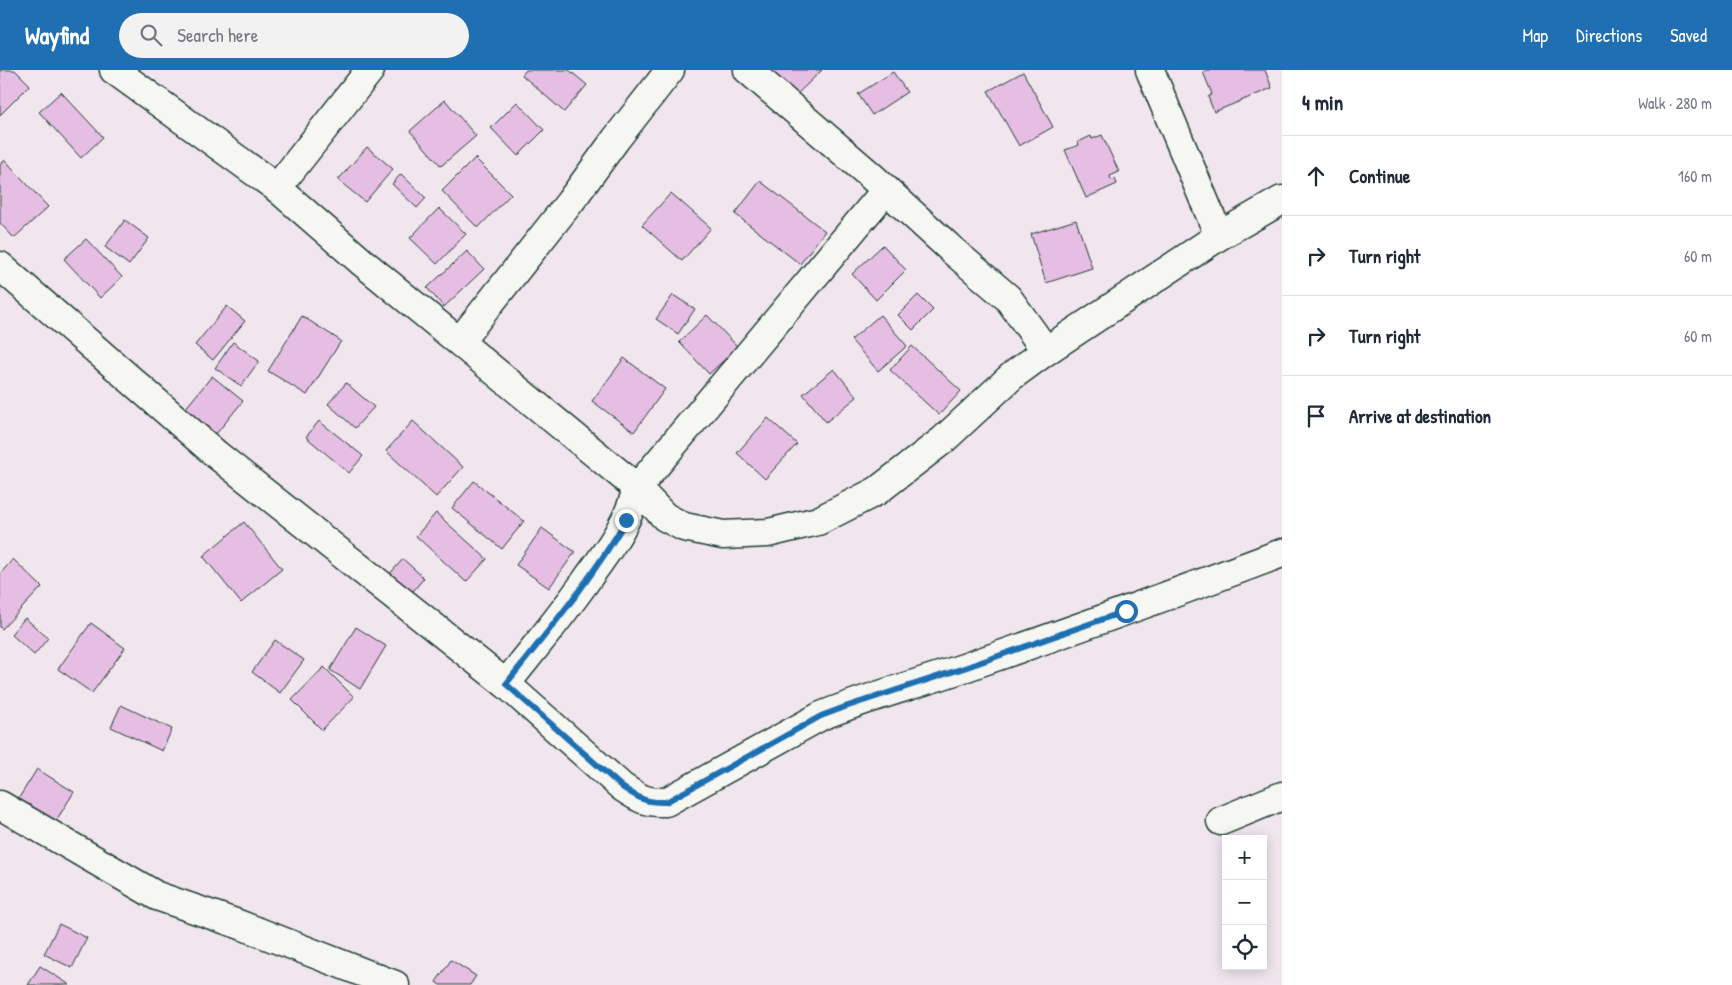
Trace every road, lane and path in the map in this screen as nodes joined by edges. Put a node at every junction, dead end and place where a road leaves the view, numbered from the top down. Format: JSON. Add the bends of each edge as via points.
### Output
{"nodes":[{"id":1,"x":114,"y":70,"type":"edge"},
{"id":2,"x":370,"y":70,"type":"edge"},
{"id":3,"x":670,"y":70,"type":"edge"},
{"id":4,"x":748,"y":70,"type":"edge"},
{"id":5,"x":1150,"y":70,"type":"edge"},
{"id":6,"x":277,"y":188,"type":"junction"},
{"id":7,"x":886,"y":190,"type":"junction"},
{"id":8,"x":1282,"y":200,"type":"edge"},
{"id":9,"x":1219,"y":236,"type":"junction"},
{"id":10,"x":0,"y":266,"type":"edge"},
{"id":11,"x":460,"y":341,"type":"junction"},
{"id":12,"x":1046,"y":350,"type":"junction"},
{"id":13,"x":637,"y":488,"type":"junction"},
{"id":14,"x":1282,"y":553,"type":"edge"},
{"id":15,"x":506,"y":684,"type":"junction"},
{"id":16,"x":1282,"y":796,"type":"edge"},
{"id":17,"x":0,"y":805,"type":"edge"},
{"id":18,"x":1221,"y":820,"type":"dead end"},
{"id":19,"x":395,"y":985,"type":"edge"}],
"edges":[{"from":1,"to":6,"type":"street"},
{"from":2,"to":6,"type":"street"},
{"from":3,"to":11,"type":"street"},
{"from":4,"to":7,"type":"street"},
{"from":5,"to":9,"type":"street"},
{"from":6,"to":11,"type":"street"},
{"from":7,"to":12,"type":"street","via":[[1008,298]]},
{"from":7,"to":13,"type":"street"},
{"from":8,"to":9,"type":"street"},
{"from":9,"to":12,"type":"street"},
{"from":10,"to":15,"type":"street","via":[[217,455]]},
{"from":11,"to":13,"type":"street"},
{"from":12,"to":13,"type":"street","via":[[1012,376],[943,440],[878,491],[818,521],[768,533],[724,535],[684,527],[665,517]]},
{"from":13,"to":15,"type":"street","via":[[632,506],[610,549]]},
{"from":14,"to":15,"type":"street","via":[[1117,615],[821,716],[666,802],[640,799],[622,787]]},
{"from":16,"to":18,"type":"street"},
{"from":17,"to":19,"type":"street","via":[[157,896]]}]}
